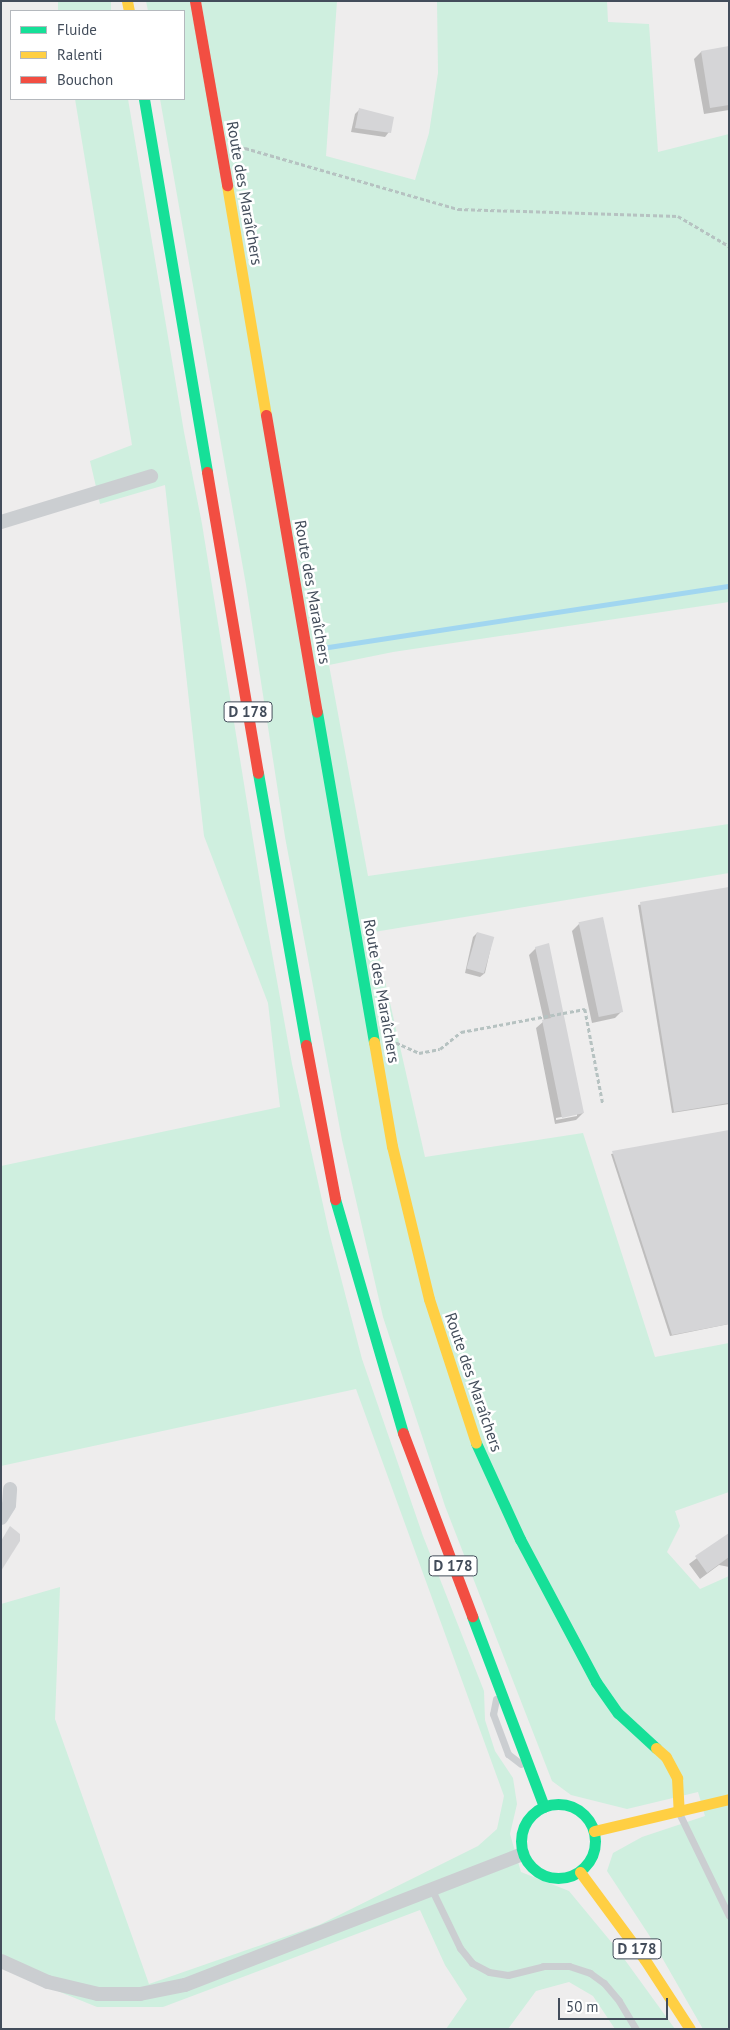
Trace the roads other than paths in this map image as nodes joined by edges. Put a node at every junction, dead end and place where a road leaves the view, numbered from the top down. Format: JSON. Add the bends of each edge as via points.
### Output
{"nodes":[{"id":1,"x":195,"y":1,"type":"edge"},
{"id":2,"x":144,"y":100,"type":"edge"},
{"id":3,"x":151,"y":476,"type":"dead end"},
{"id":4,"x":1,"y":522,"type":"edge"},
{"id":5,"x":10,"y":1488,"type":"dead end"},
{"id":6,"x":1,"y":1518,"type":"edge"},
{"id":7,"x":498,"y":1684,"type":"junction"},
{"id":8,"x":533,"y":1774,"type":"junction"},
{"id":9,"x":729,"y":1799,"type":"edge"},
{"id":10,"x":544,"y":1807,"type":"junction"},
{"id":11,"x":679,"y":1812,"type":"junction"},
{"id":12,"x":594,"y":1830,"type":"junction"},
{"id":13,"x":523,"y":1854,"type":"junction"},
{"id":14,"x":580,"y":1872,"type":"junction"},
{"id":15,"x":431,"y":1888,"type":"junction"},
{"id":16,"x":729,"y":1916,"type":"edge"},
{"id":17,"x":1,"y":1961,"type":"edge"},
{"id":18,"x":636,"y":2029,"type":"edge"},
{"id":19,"x":690,"y":2029,"type":"edge"}],
"edges":[{"from":1,"to":11,"type":"main road","name":"Route des Maraîchers","via":[[392,1146],[429,1300],[477,1447],[520,1539],[596,1682],[618,1713],[666,1757],[677,1778]]},
{"from":2,"to":7,"type":"main road","number":"D 178","via":[[327,1164],[347,1248],[405,1441]]},
{"from":3,"to":4,"type":"street"},
{"from":5,"to":6,"type":"street","via":[[9,1505]]},
{"from":7,"to":8,"type":"main road","number":"D 178"},
{"from":7,"to":8,"type":"lane","via":[[493,1714],[508,1754]]},
{"from":8,"to":10,"type":"main road","number":"D 178"},
{"from":9,"to":11,"type":"main road"},
{"from":10,"to":12,"type":"main road","via":[[564,1805],[573,1808],[589,1821]]},
{"from":10,"to":13,"type":"main road","via":[[534,1813],[522,1832]]},
{"from":11,"to":12,"type":"main road"},
{"from":11,"to":16,"type":"lane","name":"Route des Maraîchers"},
{"from":12,"to":14,"type":"main road","via":[[593,1853]]},
{"from":13,"to":14,"type":"main road","via":[[536,1872],[547,1877],[569,1877]]},
{"from":13,"to":15,"type":"street"},
{"from":14,"to":19,"type":"main road","number":"D 178","via":[[645,1960]]},
{"from":15,"to":17,"type":"street","via":[[194,1982],[140,1994],[98,1994],[48,1982]]},
{"from":15,"to":18,"type":"lane","via":[[460,1948],[472,1963],[489,1972],[508,1975],[543,1966],[569,1966],[590,1973],[614,1995]]}]}
